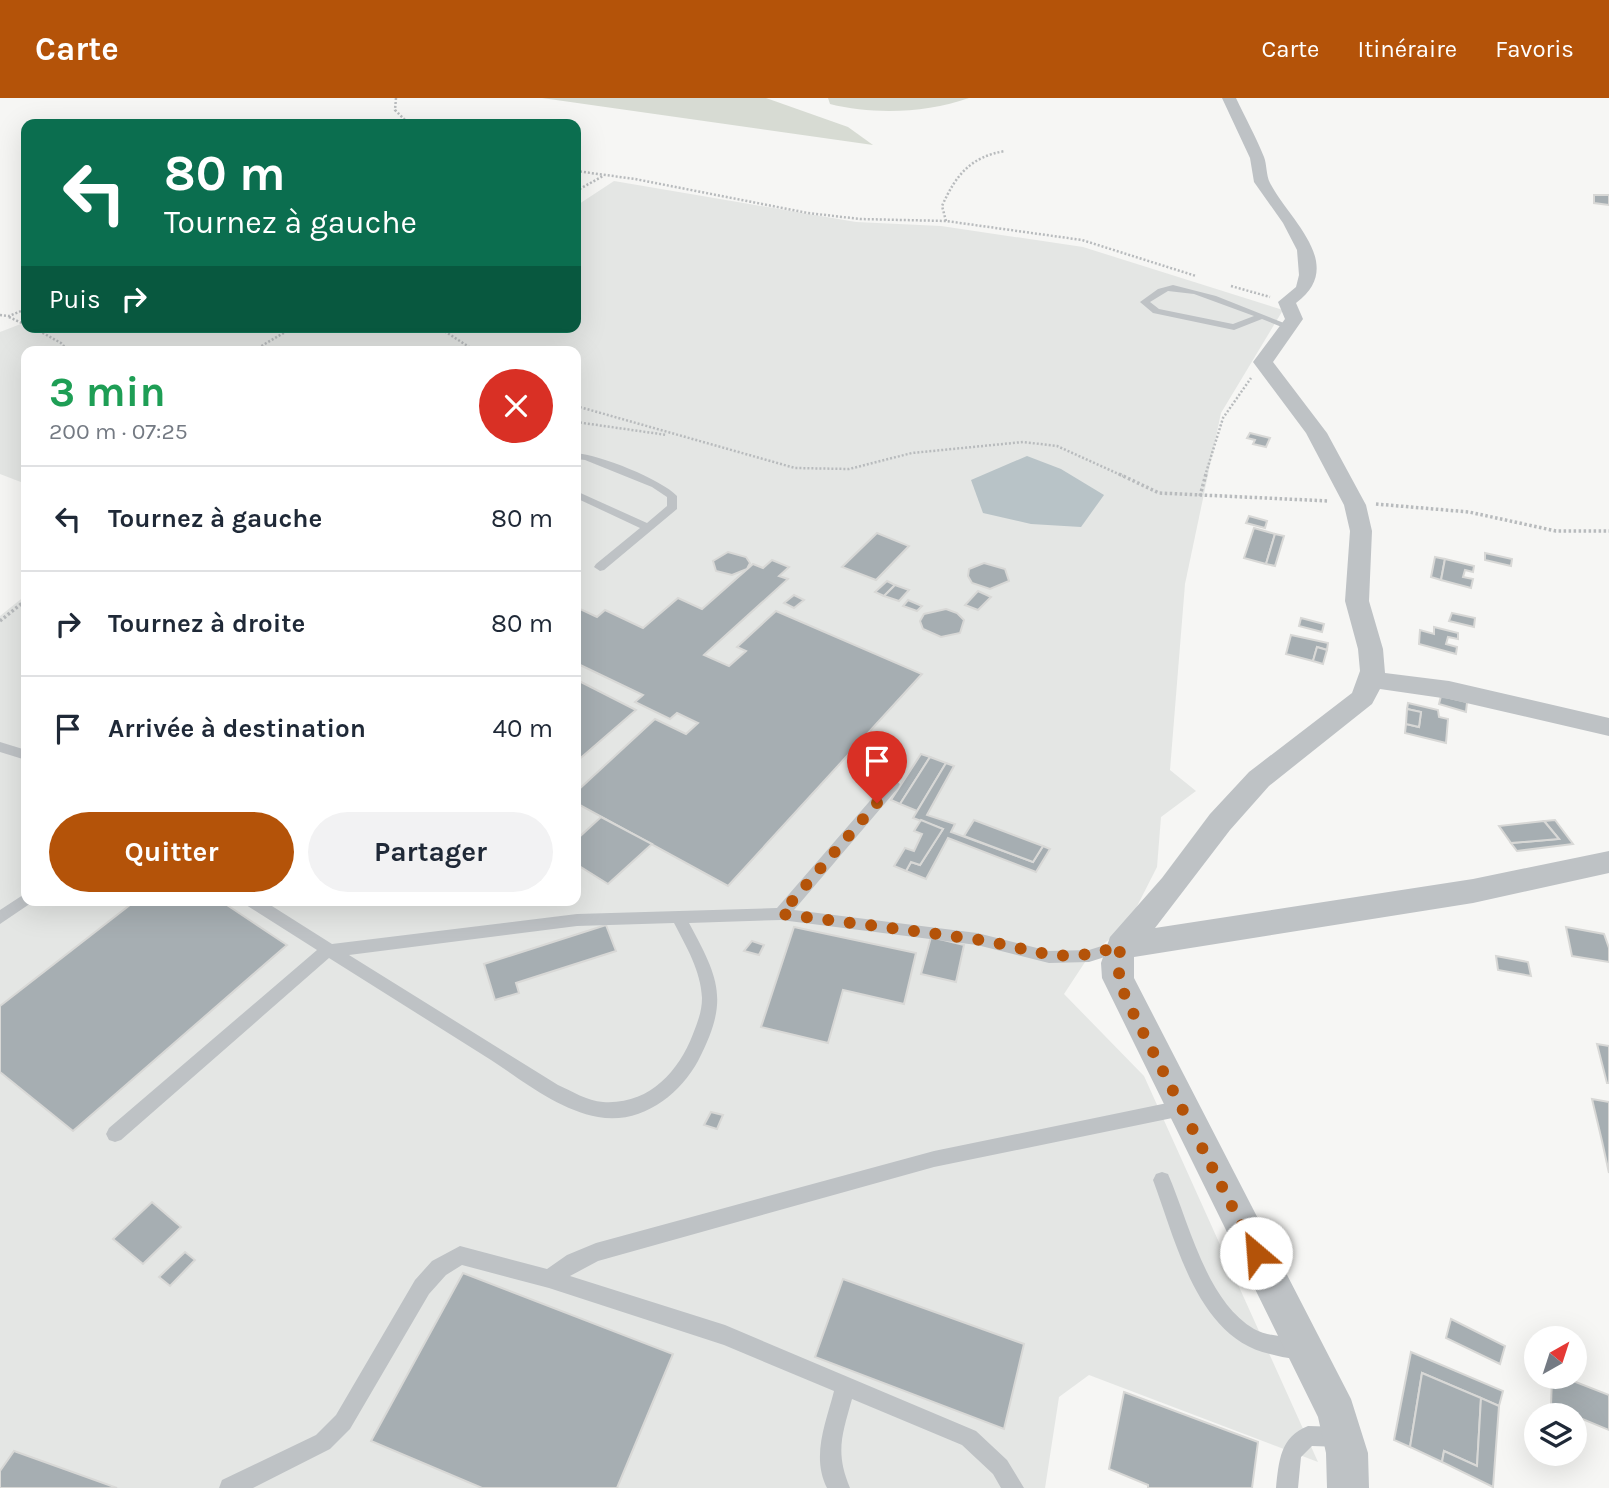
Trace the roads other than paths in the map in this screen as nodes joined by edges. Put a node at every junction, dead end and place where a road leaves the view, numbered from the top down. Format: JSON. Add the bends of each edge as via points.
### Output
{"nodes":[{"id":1,"x":1229,"y":98,"type":"edge"},
{"id":2,"x":1260,"y":317,"type":"junction"},
{"id":3,"x":1289,"y":327,"type":"junction"},
{"id":4,"x":581,"y":456,"type":"edge"},
{"id":5,"x":581,"y":496,"type":"edge"},
{"id":6,"x":648,"y":528,"type":"junction"},
{"id":7,"x":600,"y":567,"type":"dead end"},
{"id":8,"x":1373,"y":680,"type":"junction"},
{"id":9,"x":1609,"y":727,"type":"edge"},
{"id":10,"x":0,"y":747,"type":"edge"},
{"id":11,"x":21,"y":753,"type":"edge"},
{"id":12,"x":893,"y":784,"type":"dead end"},
{"id":13,"x":1609,"y":862,"type":"edge"},
{"id":14,"x":21,"y":903,"type":"edge"},
{"id":15,"x":259,"y":906,"type":"edge"},
{"id":16,"x":781,"y":914,"type":"junction"},
{"id":17,"x":678,"y":916,"type":"junction"},
{"id":18,"x":0,"y":918,"type":"edge"},
{"id":19,"x":1121,"y":946,"type":"junction"},
{"id":20,"x":327,"y":951,"type":"junction"},
{"id":21,"x":1182,"y":1108,"type":"junction"},
{"id":22,"x":115,"y":1134,"type":"dead end"},
{"id":23,"x":1162,"y":1180,"type":"dead end"},
{"id":24,"x":549,"y":1279,"type":"junction"},
{"id":25,"x":1305,"y":1349,"type":"junction"},
{"id":26,"x":845,"y":1386,"type":"junction"},
{"id":27,"x":1343,"y":1437,"type":"junction"},
{"id":28,"x":230,"y":1488,"type":"edge"},
{"id":29,"x":839,"y":1488,"type":"edge"},
{"id":30,"x":1013,"y":1488,"type":"edge"},
{"id":31,"x":1287,"y":1488,"type":"edge"},
{"id":32,"x":1348,"y":1488,"type":"edge"}],
"edges":[{"from":1,"to":3,"type":"street","via":[[1258,158],[1262,182],[1305,250],[1308,275],[1304,289],[1287,302],[1294,319]]},
{"from":2,"to":2,"type":"lane","via":[[1174,288],[1163,289],[1144,302],[1156,311],[1234,327]]},
{"from":2,"to":3,"type":"lane"},
{"from":3,"to":8,"type":"street","via":[[1263,362],[1331,457],[1354,502],[1361,544],[1357,600],[1373,660]]},
{"from":4,"to":6,"type":"lane","via":[[656,485],[672,496],[673,507]]},
{"from":5,"to":6,"type":"lane"},
{"from":6,"to":7,"type":"lane"},
{"from":8,"to":9,"type":"street","via":[[1449,690]]},
{"from":8,"to":19,"type":"street","via":[[1363,698],[1259,779]]},
{"from":10,"to":11,"type":"lane"},
{"from":12,"to":16,"type":"lane"},
{"from":13,"to":19,"type":"street","via":[[1473,891]]},
{"from":14,"to":18,"type":"lane"},
{"from":15,"to":20,"type":"lane"},
{"from":16,"to":17,"type":"lane"},
{"from":16,"to":19,"type":"lane","via":[[977,939],[1049,957],[1089,956]]},
{"from":17,"to":20,"type":"lane","via":[[577,920]]},
{"from":17,"to":20,"type":"lane","via":[[705,974],[710,1006],[696,1051],[680,1078],[653,1100],[628,1108],[600,1110],[552,1090]]},
{"from":19,"to":21,"type":"street","via":[[1118,978]]},
{"from":20,"to":22,"type":"lane"},
{"from":21,"to":24,"type":"lane","via":[[934,1159],[596,1252]]},
{"from":21,"to":25,"type":"street"},
{"from":23,"to":25,"type":"lane","via":[[1210,1296],[1227,1317],[1244,1335],[1259,1342]]},
{"from":24,"to":26,"type":"lane","via":[[725,1335]]},
{"from":24,"to":28,"type":"lane","via":[[460,1255],[439,1268],[422,1287],[343,1422],[323,1442]]},
{"from":25,"to":27,"type":"street","via":[[1337,1413]]},
{"from":26,"to":29,"type":"lane","via":[[829,1461]]},
{"from":26,"to":30,"type":"lane","via":[[969,1438],[1000,1466]]},
{"from":27,"to":31,"type":"lane","via":[[1308,1436],[1299,1444],[1291,1452]]},
{"from":27,"to":32,"type":"street"}]}
